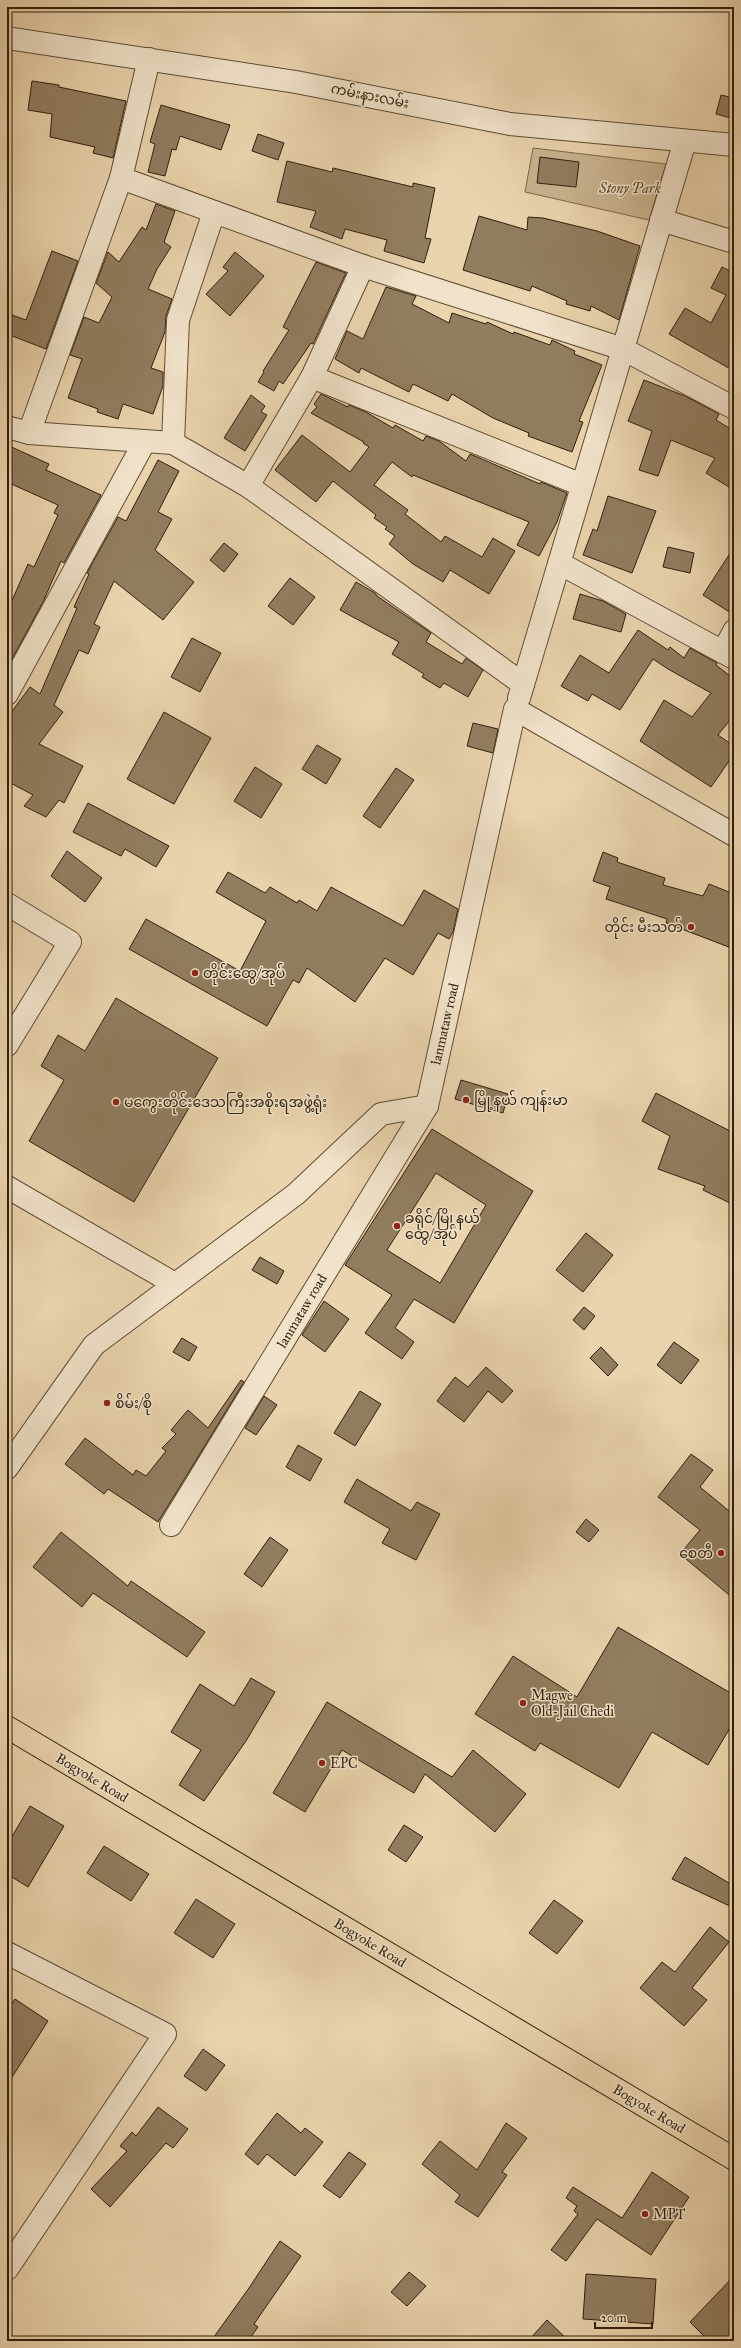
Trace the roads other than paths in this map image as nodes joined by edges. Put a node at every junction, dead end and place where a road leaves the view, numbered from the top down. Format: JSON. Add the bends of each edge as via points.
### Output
{"nodes":[{"id":1,"x":7,"y":38,"type":"edge"},
{"id":2,"x":149,"y":59,"type":"junction"},
{"id":3,"x":685,"y":141,"type":"junction"},
{"id":4,"x":734,"y":145,"type":"edge"},
{"id":5,"x":121,"y":178,"type":"junction"},
{"id":6,"x":214,"y":212,"type":"junction"},
{"id":7,"x":661,"y":220,"type":"junction"},
{"id":8,"x":734,"y":242,"type":"edge"},
{"id":9,"x":364,"y":266,"type":"junction"},
{"id":10,"x":623,"y":349,"type":"junction"},
{"id":11,"x":312,"y":377,"type":"junction"},
{"id":12,"x":734,"y":408,"type":"edge"},
{"id":13,"x":7,"y":427,"type":"edge"},
{"id":14,"x":29,"y":433,"type":"junction"},
{"id":15,"x":145,"y":441,"type":"junction"},
{"id":16,"x":173,"y":442,"type":"junction"},
{"id":17,"x":582,"y":485,"type":"junction"},
{"id":18,"x":248,"y":486,"type":"junction"},
{"id":19,"x":559,"y":563,"type":"junction"},
{"id":20,"x":734,"y":631,"type":"edge"},
{"id":21,"x":729,"y":655,"type":"edge"},
{"id":22,"x":523,"y":684,"type":"junction"},
{"id":23,"x":7,"y":694,"type":"edge"},
{"id":24,"x":515,"y":709,"type":"junction"},
{"id":25,"x":734,"y":835,"type":"edge"},
{"id":26,"x":7,"y":904,"type":"edge"},
{"id":27,"x":7,"y":1045,"type":"edge"},
{"id":28,"x":427,"y":1106,"type":"junction"},
{"id":29,"x":7,"y":1187,"type":"edge"},
{"id":30,"x":176,"y":1284,"type":"junction"},
{"id":31,"x":7,"y":1468,"type":"edge"},
{"id":32,"x":171,"y":1525,"type":"dead end"},
{"id":33,"x":7,"y":1727,"type":"edge"},
{"id":34,"x":7,"y":1953,"type":"edge"},
{"id":35,"x":734,"y":2159,"type":"edge"},
{"id":36,"x":7,"y":2269,"type":"edge"}],
"edges":[{"from":1,"to":2,"type":"street","name":"ကမ်းနားလမ်း"},
{"from":2,"to":3,"type":"street","name":"ကမ်းနားလမ်း","via":[[296,82],[510,124]]},
{"from":2,"to":5,"type":"street"},
{"from":3,"to":4,"type":"street","name":"ကမ်းနားလမ်း"},
{"from":3,"to":7,"type":"street","name":"lanmataw road"},
{"from":5,"to":6,"type":"street"},
{"from":5,"to":14,"type":"street"},
{"from":6,"to":9,"type":"street"},
{"from":6,"to":16,"type":"street","via":[[178,320]]},
{"from":7,"to":8,"type":"street"},
{"from":7,"to":10,"type":"street","name":"lanmataw road"},
{"from":9,"to":10,"type":"street"},
{"from":9,"to":11,"type":"street"},
{"from":10,"to":12,"type":"street"},
{"from":10,"to":17,"type":"street","name":"lanmataw road"},
{"from":11,"to":17,"type":"street"},
{"from":11,"to":18,"type":"street"},
{"from":13,"to":14,"type":"street"},
{"from":14,"to":15,"type":"street"},
{"from":15,"to":16,"type":"street"},
{"from":15,"to":23,"type":"street"},
{"from":16,"to":18,"type":"street"},
{"from":17,"to":19,"type":"street","name":"lanmataw road"},
{"from":18,"to":22,"type":"street"},
{"from":19,"to":21,"type":"street"},
{"from":19,"to":22,"type":"street","name":"lanmataw road"},
{"from":20,"to":21,"type":"street"},
{"from":22,"to":24,"type":"street","name":"lanmataw road"},
{"from":24,"to":25,"type":"street"},
{"from":24,"to":28,"type":"street","name":"lanmataw road"},
{"from":26,"to":27,"type":"street","via":[[70,942]]},
{"from":28,"to":30,"type":"street","via":[[381,1114],[296,1194]]},
{"from":28,"to":32,"type":"street","name":"lanmataw road"},
{"from":29,"to":30,"type":"street"},
{"from":30,"to":31,"type":"street","via":[[94,1345]]},
{"from":33,"to":35,"type":"highway","name":"Bogyoke Road"},
{"from":34,"to":36,"type":"street","via":[[165,2034]]}]}
